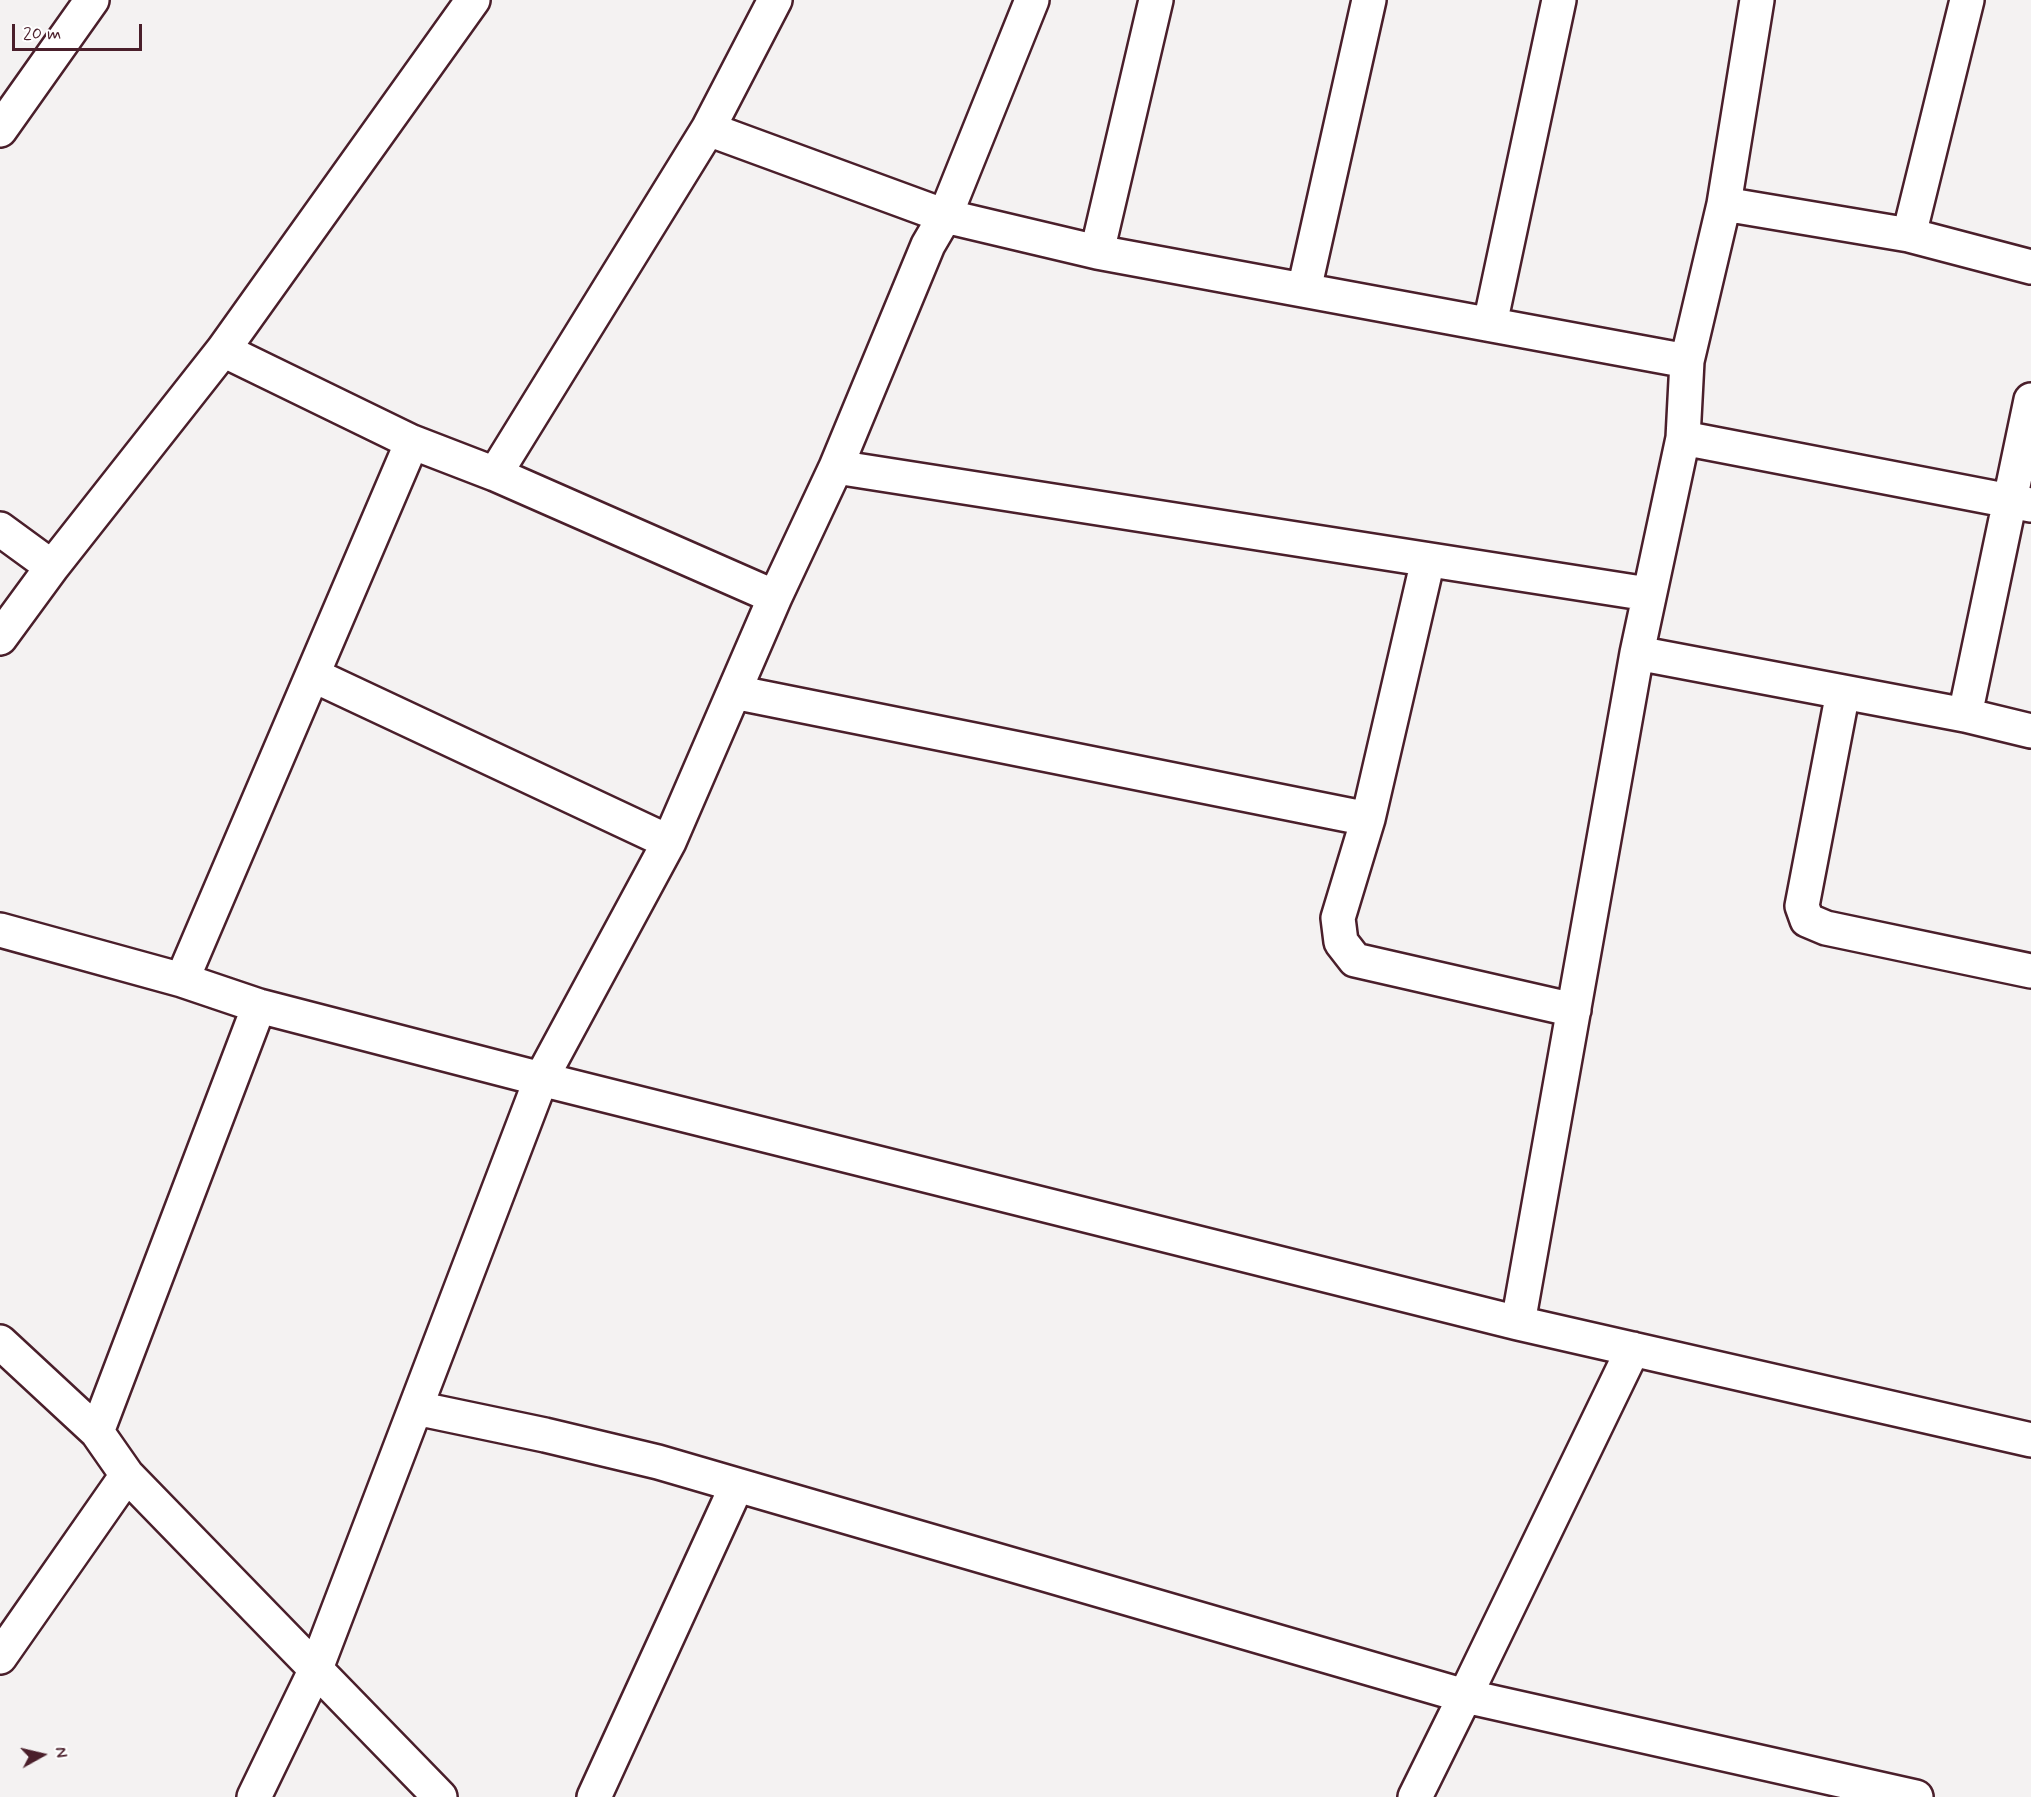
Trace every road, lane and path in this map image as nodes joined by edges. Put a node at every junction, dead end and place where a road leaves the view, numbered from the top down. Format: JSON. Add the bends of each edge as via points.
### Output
{"nodes":[{"id":1,"x":92,"y":0,"type":"edge"},
{"id":2,"x":473,"y":0,"type":"edge"},
{"id":3,"x":775,"y":0,"type":"edge"},
{"id":4,"x":1032,"y":0,"type":"edge"},
{"id":5,"x":1156,"y":0,"type":"edge"},
{"id":6,"x":1369,"y":0,"type":"edge"},
{"id":7,"x":1559,"y":0,"type":"edge"},
{"id":8,"x":1757,"y":0,"type":"edge"},
{"id":9,"x":1967,"y":0,"type":"edge"},
{"id":10,"x":708,"y":129,"type":"junction"},
{"id":11,"x":0,"y":130,"type":"edge"},
{"id":12,"x":1724,"y":204,"type":"junction"},
{"id":13,"x":945,"y":216,"type":"junction"},
{"id":14,"x":1909,"y":236,"type":"junction"},
{"id":15,"x":1097,"y":252,"type":"junction"},
{"id":16,"x":2031,"y":267,"type":"edge"},
{"id":17,"x":1304,"y":290,"type":"junction"},
{"id":18,"x":1490,"y":324,"type":"junction"},
{"id":19,"x":223,"y":350,"type":"junction"},
{"id":20,"x":1687,"y":361,"type":"junction"},
{"id":21,"x":2031,"y":400,"type":"edge"},
{"id":22,"x":1683,"y":438,"type":"junction"},
{"id":23,"x":412,"y":442,"type":"junction"},
{"id":24,"x":837,"y":467,"type":"junction"},
{"id":25,"x":495,"y":474,"type":"junction"},
{"id":26,"x":2020,"y":503,"type":"edge"},
{"id":27,"x":0,"y":529,"type":"edge"},
{"id":28,"x":1428,"y":560,"type":"junction"},
{"id":29,"x":52,"y":567,"type":"junction"},
{"id":30,"x":1648,"y":594,"type":"junction"},
{"id":31,"x":776,"y":597,"type":"junction"},
{"id":32,"x":0,"y":638,"type":"edge"},
{"id":33,"x":1637,"y":653,"type":"junction"},
{"id":34,"x":313,"y":675,"type":"junction"},
{"id":35,"x":734,"y":692,"type":"junction"},
{"id":36,"x":1843,"y":692,"type":"junction"},
{"id":37,"x":1965,"y":715,"type":"junction"},
{"id":38,"x":2031,"y":731,"type":"edge"},
{"id":39,"x":1368,"y":819,"type":"junction"},
{"id":40,"x":669,"y":842,"type":"junction"},
{"id":41,"x":0,"y":930,"type":"edge"},
{"id":42,"x":2031,"y":971,"type":"edge"},
{"id":43,"x":182,"y":980,"type":"junction"},
{"id":44,"x":259,"y":1005,"type":"junction"},
{"id":45,"x":1574,"y":1010,"type":"junction"},
{"id":46,"x":541,"y":1079,"type":"junction"},
{"id":47,"x":1518,"y":1323,"type":"junction"},
{"id":48,"x":0,"y":1342,"type":"edge"},
{"id":49,"x":1633,"y":1349,"type":"junction"},
{"id":50,"x":416,"y":1408,"type":"junction"},
{"id":51,"x":97,"y":1432,"type":"junction"},
{"id":52,"x":2031,"y":1440,"type":"edge"},
{"id":53,"x":128,"y":1475,"type":"junction"},
{"id":54,"x":737,"y":1485,"type":"junction"},
{"id":55,"x":0,"y":1657,"type":"edge"},
{"id":56,"x":315,"y":1671,"type":"junction"},
{"id":57,"x":1465,"y":1696,"type":"junction"},
{"id":58,"x":254,"y":1797,"type":"edge"},
{"id":59,"x":440,"y":1797,"type":"edge"},
{"id":60,"x":594,"y":1797,"type":"edge"},
{"id":61,"x":1414,"y":1797,"type":"edge"},
{"id":62,"x":1916,"y":1797,"type":"edge"}],
"edges":[{"from":1,"to":11,"type":"street"},
{"from":2,"to":19,"type":"street"},
{"from":3,"to":10,"type":"street"},
{"from":4,"to":13,"type":"street"},
{"from":5,"to":15,"type":"street"},
{"from":6,"to":17,"type":"street"},
{"from":7,"to":18,"type":"street"},
{"from":8,"to":12,"type":"street"},
{"from":9,"to":14,"type":"street"},
{"from":10,"to":13,"type":"street"},
{"from":10,"to":25,"type":"street"},
{"from":12,"to":14,"type":"street"},
{"from":12,"to":20,"type":"street"},
{"from":13,"to":15,"type":"street"},
{"from":13,"to":24,"type":"street","via":[[928,245]]},
{"from":14,"to":16,"type":"street"},
{"from":15,"to":17,"type":"street"},
{"from":17,"to":18,"type":"street"},
{"from":18,"to":20,"type":"street"},
{"from":19,"to":23,"type":"street"},
{"from":19,"to":29,"type":"street"},
{"from":20,"to":22,"type":"street"},
{"from":21,"to":26,"type":"street"},
{"from":22,"to":26,"type":"street"},
{"from":22,"to":30,"type":"street"},
{"from":23,"to":25,"type":"street"},
{"from":23,"to":34,"type":"street"},
{"from":24,"to":28,"type":"street"},
{"from":24,"to":31,"type":"street"},
{"from":25,"to":31,"type":"street"},
{"from":26,"to":37,"type":"street"},
{"from":27,"to":29,"type":"street"},
{"from":28,"to":30,"type":"street"},
{"from":28,"to":39,"type":"street"},
{"from":29,"to":32,"type":"street"},
{"from":30,"to":33,"type":"street"},
{"from":31,"to":35,"type":"street"},
{"from":33,"to":36,"type":"street"},
{"from":33,"to":45,"type":"street"},
{"from":34,"to":40,"type":"street"},
{"from":34,"to":43,"type":"street"},
{"from":35,"to":39,"type":"street"},
{"from":35,"to":40,"type":"street"},
{"from":36,"to":37,"type":"street"},
{"from":36,"to":42,"type":"street","via":[[1802,906],[1807,920],[1826,928]]},
{"from":37,"to":38,"type":"street"},
{"from":39,"to":45,"type":"street","via":[[1338,918],[1341,942],[1355,960]]},
{"from":40,"to":46,"type":"street"},
{"from":41,"to":43,"type":"street"},
{"from":43,"to":44,"type":"street"},
{"from":44,"to":46,"type":"street"},
{"from":44,"to":51,"type":"street"},
{"from":45,"to":47,"type":"street"},
{"from":46,"to":47,"type":"street"},
{"from":46,"to":50,"type":"street"},
{"from":47,"to":49,"type":"street"},
{"from":48,"to":51,"type":"street"},
{"from":49,"to":52,"type":"street"},
{"from":49,"to":57,"type":"street"},
{"from":50,"to":54,"type":"street","via":[[658,1462]]},
{"from":50,"to":56,"type":"street"},
{"from":51,"to":53,"type":"street"},
{"from":53,"to":55,"type":"street"},
{"from":53,"to":56,"type":"street"},
{"from":54,"to":57,"type":"street"},
{"from":54,"to":60,"type":"street"},
{"from":56,"to":58,"type":"street"},
{"from":56,"to":59,"type":"street"},
{"from":57,"to":61,"type":"street"},
{"from":57,"to":62,"type":"street"}]}
